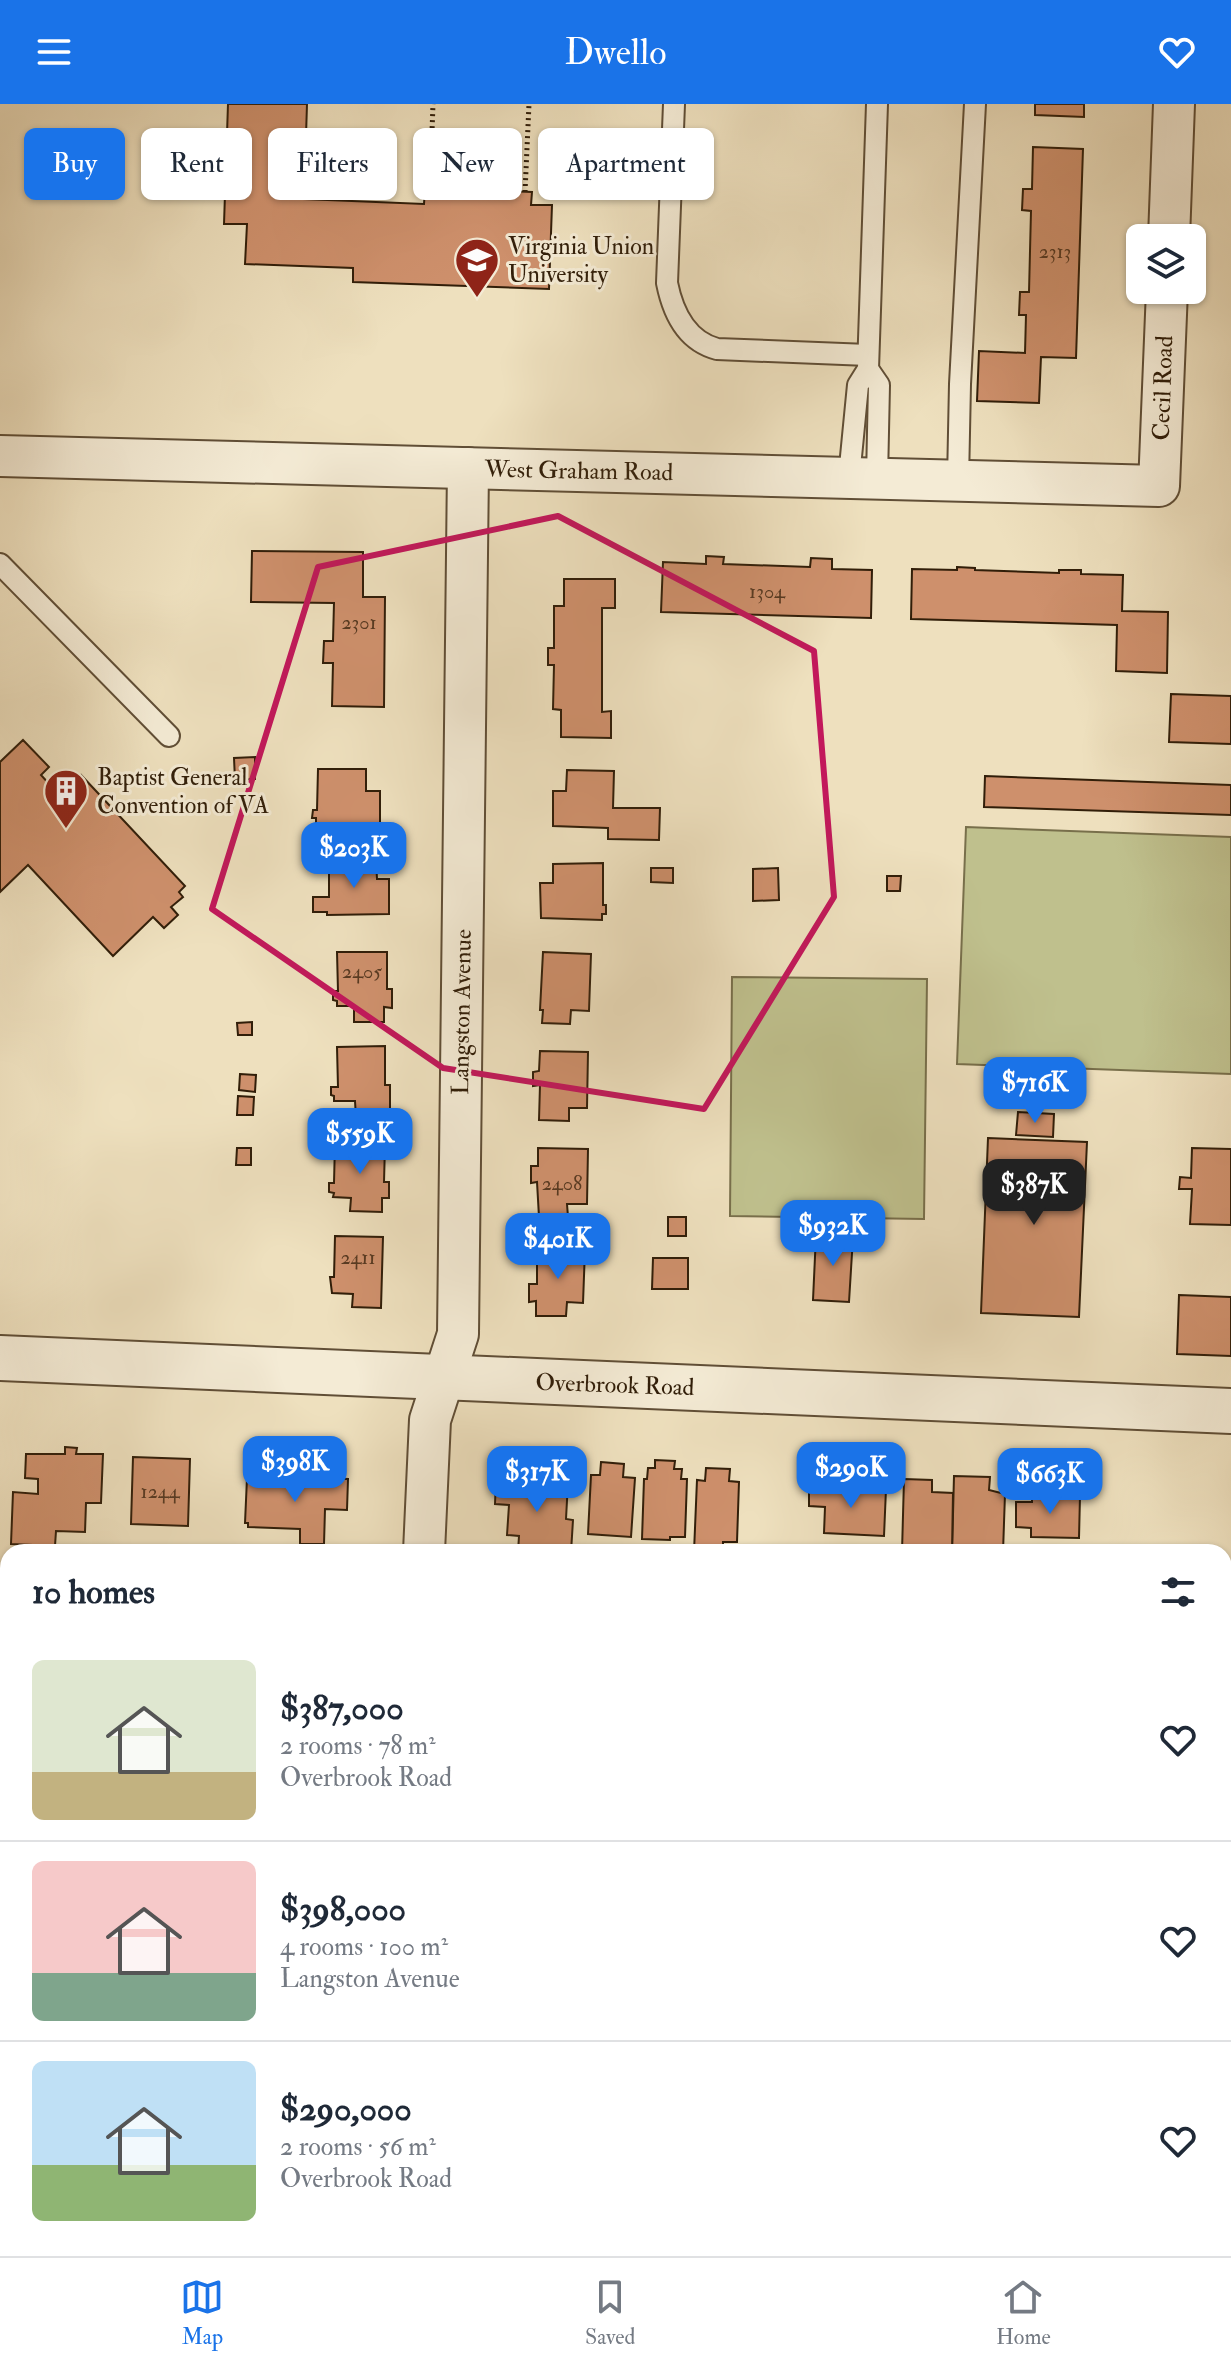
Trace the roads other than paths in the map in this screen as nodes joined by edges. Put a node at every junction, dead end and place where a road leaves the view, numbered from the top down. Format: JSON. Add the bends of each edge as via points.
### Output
{"nodes":[{"id":1,"x":674,"y":104,"type":"edge"},
{"id":2,"x":877,"y":104,"type":"edge"},
{"id":3,"x":975,"y":104,"type":"edge"},
{"id":4,"x":1174,"y":104,"type":"edge"},
{"id":5,"x":1170,"y":224,"type":"edge"},
{"id":6,"x":1166,"y":304,"type":"edge"},
{"id":7,"x":868,"y":362,"type":"junction"},
{"id":8,"x":0,"y":456,"type":"edge"},
{"id":9,"x":468,"y":468,"type":"junction"},
{"id":10,"x":863,"y":477,"type":"junction"},
{"id":11,"x":958,"y":481,"type":"junction"},
{"id":12,"x":1159,"y":486,"type":"joint"},
{"id":13,"x":0,"y":564,"type":"edge"},
{"id":14,"x":169,"y":736,"type":"dead end"},
{"id":15,"x":0,"y":1358,"type":"edge"},
{"id":16,"x":443,"y":1378,"type":"junction"},
{"id":17,"x":1231,"y":1411,"type":"edge"},
{"id":18,"x":424,"y":1544,"type":"edge"}],
"edges":[{"from":1,"to":7,"type":"lane","via":[[667,283],[671,306],[686,329],[702,345],[717,349]]},
{"from":2,"to":7,"type":"lane"},
{"from":3,"to":11,"type":"lane"},
{"from":4,"to":5,"type":"street"},
{"from":6,"to":12,"type":"street","name":"Cecil Road"},
{"from":7,"to":10,"type":"lane","via":[[858,385]]},
{"from":7,"to":10,"type":"lane","via":[[879,385]]},
{"from":8,"to":9,"type":"street","name":"West Graham Road"},
{"from":9,"to":10,"type":"street","name":"West Graham Road"},
{"from":9,"to":16,"type":"street","name":"Langston Avenue","via":[[458,1334]]},
{"from":10,"to":11,"type":"street","name":"West Graham Road"},
{"from":11,"to":12,"type":"street","name":"West Graham Road"},
{"from":13,"to":14,"type":"lane"},
{"from":15,"to":16,"type":"street","name":"Overbrook Road"},
{"from":16,"to":17,"type":"street","name":"Overbrook Road"},
{"from":16,"to":18,"type":"street","name":"Langston Avenue","via":[[430,1420]]}]}
